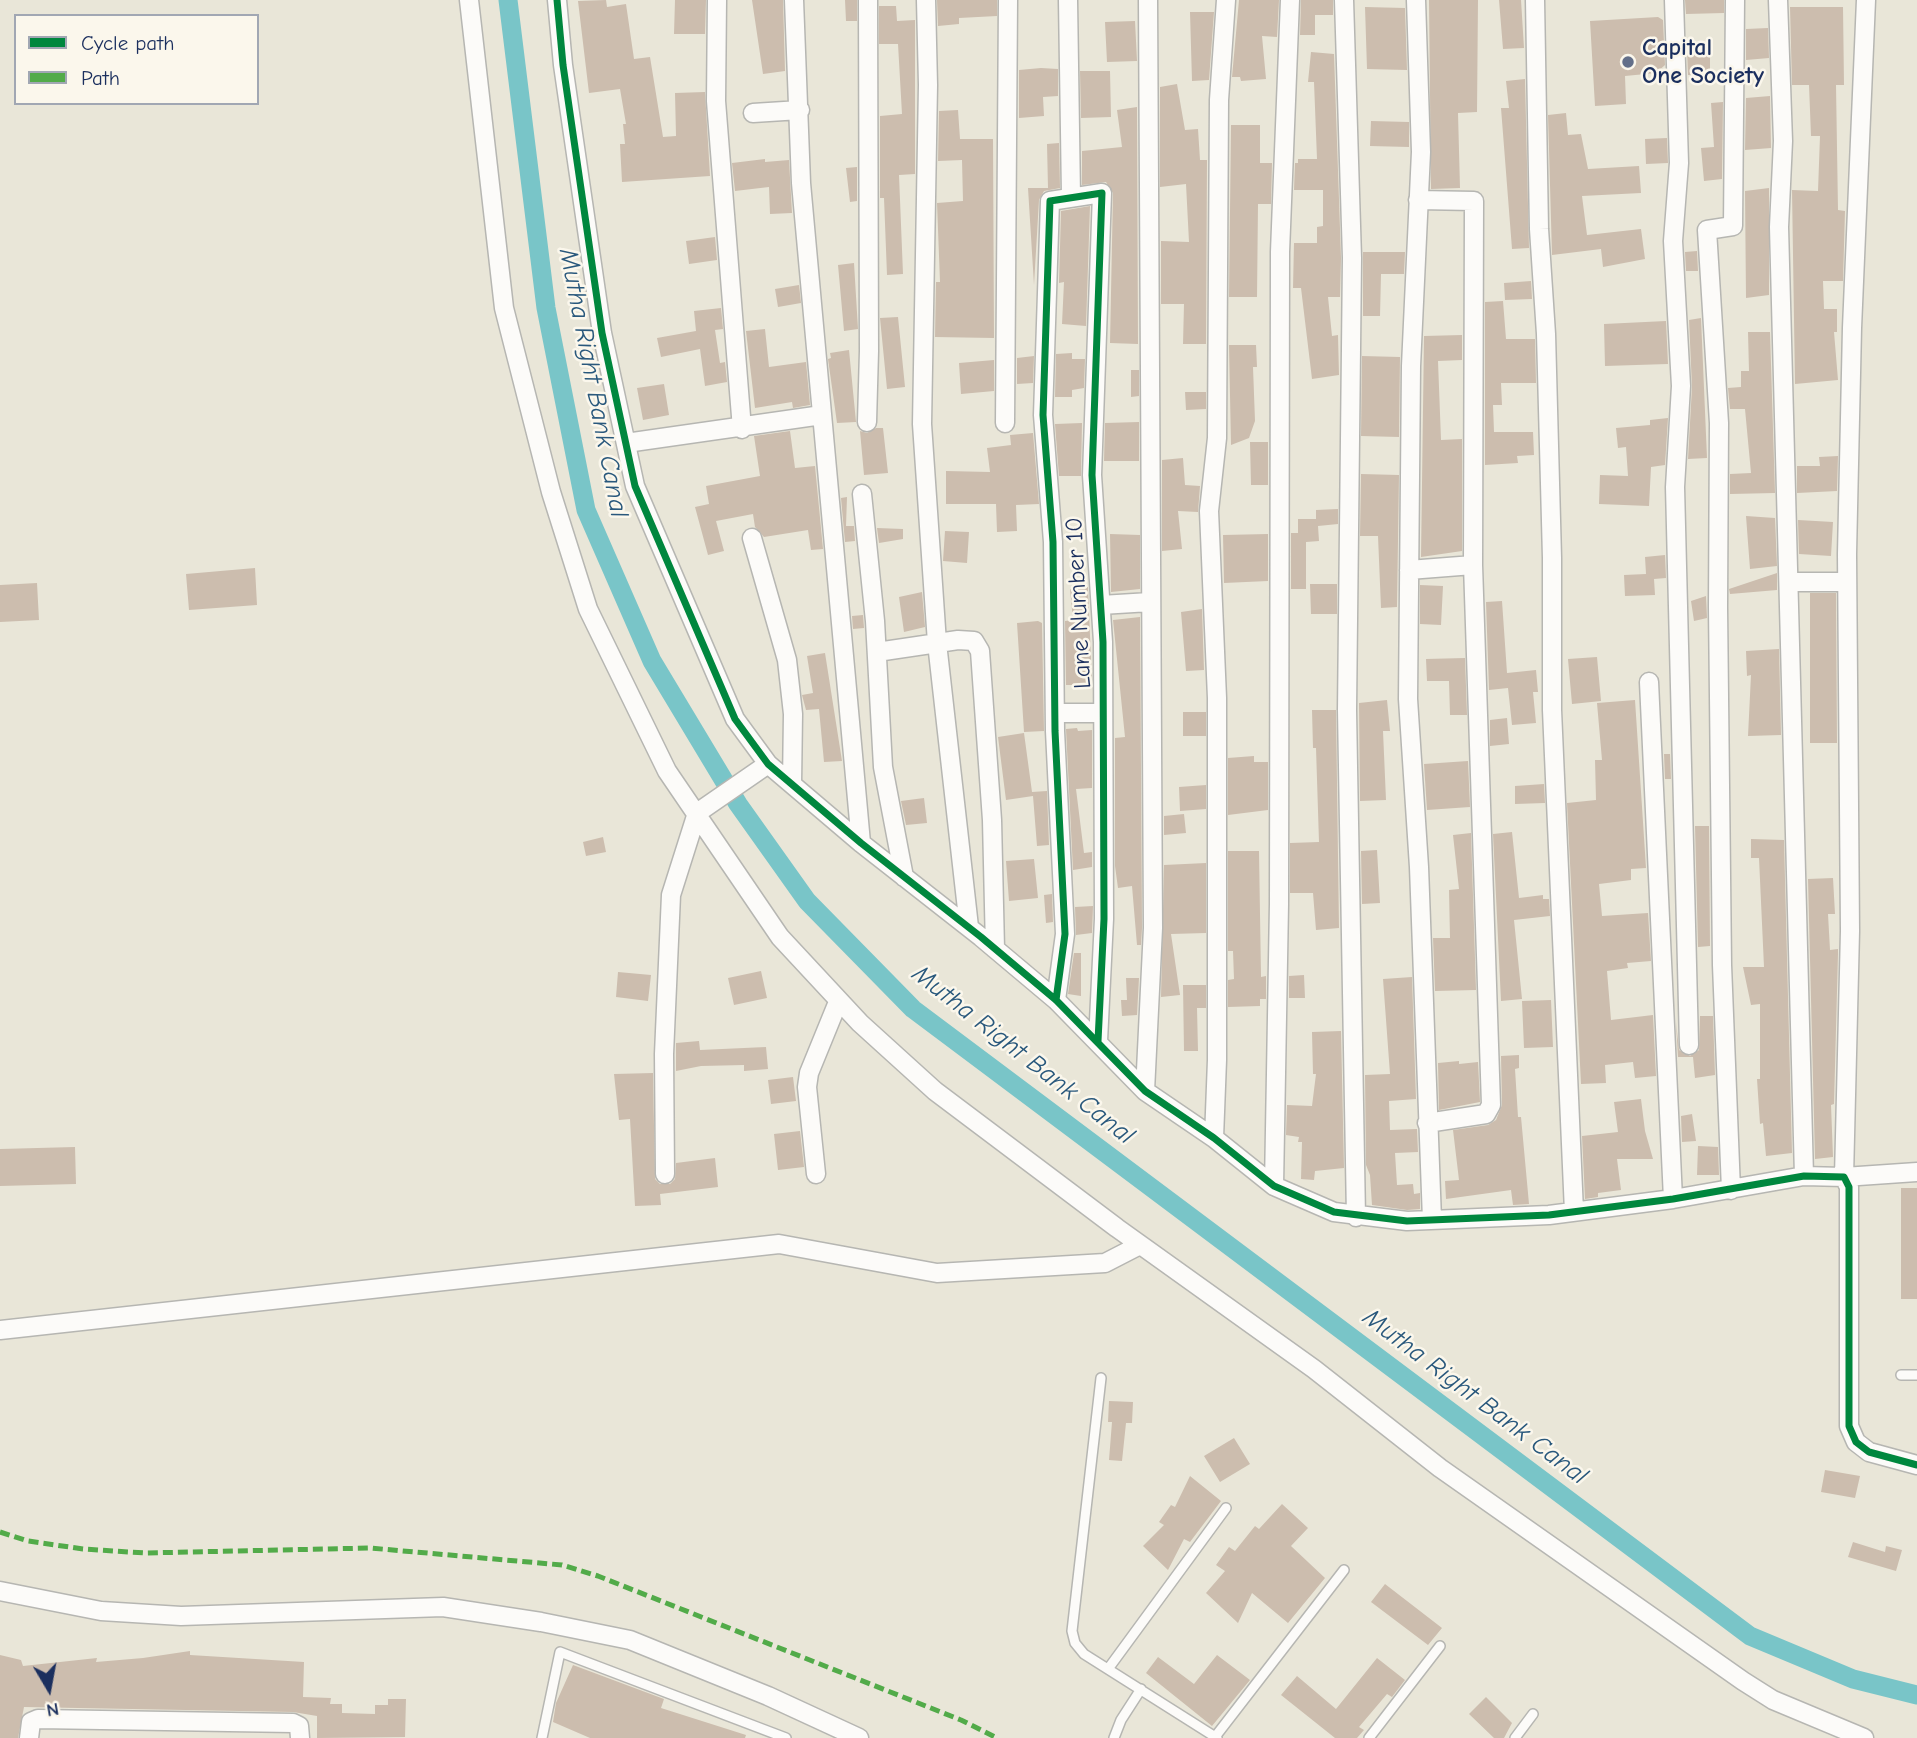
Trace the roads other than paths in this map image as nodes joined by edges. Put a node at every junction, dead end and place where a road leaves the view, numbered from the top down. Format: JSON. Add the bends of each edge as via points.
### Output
{"nodes":[{"id":1,"x":469,"y":0,"type":"edge"},
{"id":2,"x":556,"y":0,"type":"edge"},
{"id":3,"x":717,"y":0,"type":"edge"},
{"id":4,"x":794,"y":0,"type":"edge"},
{"id":5,"x":868,"y":0,"type":"edge"},
{"id":6,"x":926,"y":0,"type":"edge"},
{"id":7,"x":1008,"y":0,"type":"edge"},
{"id":8,"x":1147,"y":0,"type":"edge"},
{"id":9,"x":1226,"y":0,"type":"edge"},
{"id":10,"x":1290,"y":0,"type":"edge"},
{"id":11,"x":1344,"y":0,"type":"edge"},
{"id":12,"x":1416,"y":0,"type":"edge"},
{"id":13,"x":1535,"y":0,"type":"edge"},
{"id":14,"x":1674,"y":0,"type":"edge"},
{"id":15,"x":1735,"y":0,"type":"edge"},
{"id":16,"x":1778,"y":0,"type":"edge"},
{"id":17,"x":1866,"y":0,"type":"edge"},
{"id":18,"x":1068,"y":7,"type":"edge"},
{"id":19,"x":800,"y":110,"type":"junction"},
{"id":20,"x":754,"y":113,"type":"dead end"},
{"id":21,"x":1071,"y":196,"type":"junction"},
{"id":22,"x":1419,"y":200,"type":"junction"},
{"id":23,"x":822,"y":415,"type":"junction"},
{"id":24,"x":867,"y":422,"type":"dead end"},
{"id":25,"x":1005,"y":422,"type":"dead end"},
{"id":26,"x":742,"y":429,"type":"junction"},
{"id":27,"x":625,"y":443,"type":"junction"},
{"id":28,"x":862,"y":494,"type":"dead end"},
{"id":29,"x":752,"y":538,"type":"dead end"},
{"id":30,"x":1473,"y":565,"type":"junction"},
{"id":31,"x":1409,"y":570,"type":"junction"},
{"id":32,"x":1788,"y":582,"type":"junction"},
{"id":33,"x":1847,"y":582,"type":"junction"},
{"id":34,"x":1150,"y":603,"type":"junction"},
{"id":35,"x":1101,"y":605,"type":"junction"},
{"id":36,"x":937,"y":643,"type":"junction"},
{"id":37,"x":877,"y":652,"type":"junction"},
{"id":38,"x":1649,"y":682,"type":"dead end"},
{"id":39,"x":1057,"y":713,"type":"junction"},
{"id":40,"x":1103,"y":713,"type":"junction"},
{"id":41,"x":768,"y":764,"type":"junction"},
{"id":42,"x":792,"y":784,"type":"junction"},
{"id":43,"x":704,"y":808,"type":"junction"},
{"id":44,"x":861,"y":843,"type":"junction"},
{"id":45,"x":904,"y":877,"type":"junction"},
{"id":46,"x":969,"y":927,"type":"junction"},
{"id":47,"x":995,"y":949,"type":"junction"},
{"id":48,"x":1056,"y":1000,"type":"junction"},
{"id":49,"x":838,"y":1002,"type":"junction"},
{"id":50,"x":1098,"y":1041,"type":"junction"},
{"id":51,"x":1689,"y":1045,"type":"dead end"},
{"id":52,"x":1145,"y":1091,"type":"junction"},
{"id":53,"x":1427,"y":1123,"type":"junction"},
{"id":54,"x":1214,"y":1138,"type":"junction"},
{"id":55,"x":1917,"y":1172,"type":"edge"},
{"id":56,"x":665,"y":1174,"type":"dead end"},
{"id":57,"x":816,"y":1174,"type":"dead end"},
{"id":58,"x":1804,"y":1176,"type":"junction"},
{"id":59,"x":1844,"y":1177,"type":"junction"},
{"id":60,"x":1274,"y":1186,"type":"junction"},
{"id":61,"x":1731,"y":1190,"type":"junction"},
{"id":62,"x":1673,"y":1199,"type":"junction"},
{"id":63,"x":1574,"y":1212,"type":"junction"},
{"id":64,"x":1356,"y":1217,"type":"junction"},
{"id":65,"x":1432,"y":1220,"type":"junction"},
{"id":66,"x":1140,"y":1245,"type":"junction"},
{"id":67,"x":0,"y":1330,"type":"edge"},
{"id":68,"x":1901,"y":1375,"type":"dead end"},
{"id":69,"x":1917,"y":1375,"type":"edge"},
{"id":70,"x":1101,"y":1378,"type":"dead end"},
{"id":71,"x":1917,"y":1465,"type":"edge"},
{"id":72,"x":1226,"y":1508,"type":"dead end"},
{"id":73,"x":1344,"y":1570,"type":"dead end"},
{"id":74,"x":0,"y":1591,"type":"edge"},
{"id":75,"x":1440,"y":1646,"type":"dead end"},
{"id":76,"x":1108,"y":1669,"type":"junction"},
{"id":77,"x":1141,"y":1689,"type":"junction"},
{"id":78,"x":1533,"y":1714,"type":"dead end"},
{"id":79,"x":1216,"y":1737,"type":"edge"},
{"id":80,"x":29,"y":1738,"type":"edge"},
{"id":81,"x":300,"y":1738,"type":"edge"},
{"id":82,"x":542,"y":1738,"type":"edge"},
{"id":83,"x":786,"y":1738,"type":"edge"},
{"id":84,"x":859,"y":1738,"type":"edge"},
{"id":85,"x":1114,"y":1738,"type":"edge"},
{"id":86,"x":1369,"y":1738,"type":"edge"},
{"id":87,"x":1516,"y":1738,"type":"edge"},
{"id":88,"x":1864,"y":1738,"type":"edge"}],
"edges":[{"from":1,"to":43,"type":"street","via":[[504,308],[551,492],[588,609],[667,771]]},
{"from":2,"to":27,"type":"street","via":[[602,333]]},
{"from":3,"to":26,"type":"street","via":[[716,101]]},
{"from":4,"to":19,"type":"street"},
{"from":5,"to":24,"type":"street"},
{"from":6,"to":36,"type":"street","via":[[921,399]]},
{"from":7,"to":25,"type":"street"},
{"from":8,"to":34,"type":"street"},
{"from":9,"to":54,"type":"street","via":[[1219,100],[1217,438],[1209,511],[1217,698]]},
{"from":10,"to":60,"type":"street","via":[[1279,252]]},
{"from":11,"to":64,"type":"street","via":[[1352,258],[1347,710]]},
{"from":12,"to":22,"type":"street"},
{"from":13,"to":63,"type":"street","via":[[1552,545],[1552,710]]},
{"from":14,"to":51,"type":"street","via":[[1678,163],[1673,241],[1681,386],[1675,487]]},
{"from":15,"to":61,"type":"street","via":[[1733,226],[1707,230],[1719,423],[1723,965]]},
{"from":16,"to":32,"type":"street"},
{"from":17,"to":33,"type":"street"},
{"from":18,"to":21,"type":"street"},
{"from":19,"to":20,"type":"street"},
{"from":19,"to":23,"type":"street","via":[[801,183]]},
{"from":21,"to":35,"type":"street","name":"Lane Number 10","via":[[1102,193],[1092,475]]},
{"from":21,"to":39,"type":"street","via":[[1050,201],[1044,415]]},
{"from":22,"to":30,"type":"street","via":[[1474,201]]},
{"from":22,"to":31,"type":"street","via":[[1411,366]]},
{"from":23,"to":26,"type":"street"},
{"from":23,"to":44,"type":"street"},
{"from":26,"to":27,"type":"street"},
{"from":27,"to":41,"type":"street","via":[[635,485],[681,598],[735,719]]},
{"from":28,"to":37,"type":"street"},
{"from":29,"to":42,"type":"street","via":[[787,660],[793,714]]},
{"from":30,"to":31,"type":"street"},
{"from":30,"to":53,"type":"street","via":[[1491,1105],[1486,1114]]},
{"from":31,"to":53,"type":"street","via":[[1408,699]]},
{"from":32,"to":33,"type":"street"},
{"from":32,"to":58,"type":"street"},
{"from":33,"to":59,"type":"street","via":[[1850,931]]},
{"from":34,"to":35,"type":"street"},
{"from":34,"to":52,"type":"street","via":[[1153,928]]},
{"from":35,"to":40,"type":"street","name":"Lane Number 10"},
{"from":36,"to":37,"type":"street"},
{"from":36,"to":46,"type":"street"},
{"from":36,"to":47,"type":"street","via":[[974,641],[980,651]]},
{"from":37,"to":45,"type":"street","via":[[883,767]]},
{"from":38,"to":62,"type":"street"},
{"from":39,"to":40,"type":"street"},
{"from":39,"to":48,"type":"street","via":[[1065,934]]},
{"from":40,"to":50,"type":"street","name":"Lane Number 10","via":[[1104,919]]},
{"from":41,"to":42,"type":"street"},
{"from":41,"to":43,"type":"street"},
{"from":42,"to":44,"type":"street"},
{"from":43,"to":49,"type":"street","via":[[779,937]]},
{"from":43,"to":56,"type":"street","via":[[671,895],[664,1054]]},
{"from":44,"to":45,"type":"street"},
{"from":45,"to":46,"type":"street"},
{"from":46,"to":47,"type":"street"},
{"from":47,"to":48,"type":"street"},
{"from":48,"to":50,"type":"street"},
{"from":49,"to":57,"type":"street","via":[[807,1087]]},
{"from":49,"to":66,"type":"street","via":[[934,1091]]},
{"from":50,"to":52,"type":"street"},
{"from":52,"to":54,"type":"street"},
{"from":53,"to":65,"type":"street"},
{"from":54,"to":60,"type":"street"},
{"from":55,"to":59,"type":"street"},
{"from":58,"to":59,"type":"street"},
{"from":58,"to":61,"type":"street"},
{"from":59,"to":71,"type":"street","via":[[1849,1200],[1849,1426],[1856,1442],[1870,1452]]},
{"from":60,"to":64,"type":"street"},
{"from":61,"to":62,"type":"street"},
{"from":62,"to":63,"type":"street"},
{"from":63,"to":65,"type":"street"},
{"from":64,"to":65,"type":"street"},
{"from":66,"to":67,"type":"street","via":[[1105,1264],[937,1273],[779,1244]]},
{"from":66,"to":88,"type":"street","via":[[1677,1637],[1773,1700]]},
{"from":68,"to":69,"type":"lane"},
{"from":70,"to":76,"type":"lane","via":[[1072,1631],[1084,1654]]},
{"from":72,"to":76,"type":"lane"},
{"from":73,"to":79,"type":"lane"},
{"from":74,"to":84,"type":"street","via":[[101,1611],[181,1616],[443,1607],[541,1622],[630,1640]]},
{"from":75,"to":86,"type":"lane"},
{"from":76,"to":77,"type":"lane"},
{"from":77,"to":79,"type":"lane"},
{"from":77,"to":85,"type":"lane"},
{"from":78,"to":87,"type":"lane"},
{"from":80,"to":81,"type":"street","via":[[37,1719],[293,1723],[299,1726]]},
{"from":82,"to":83,"type":"lane","via":[[559,1651]]}]}
